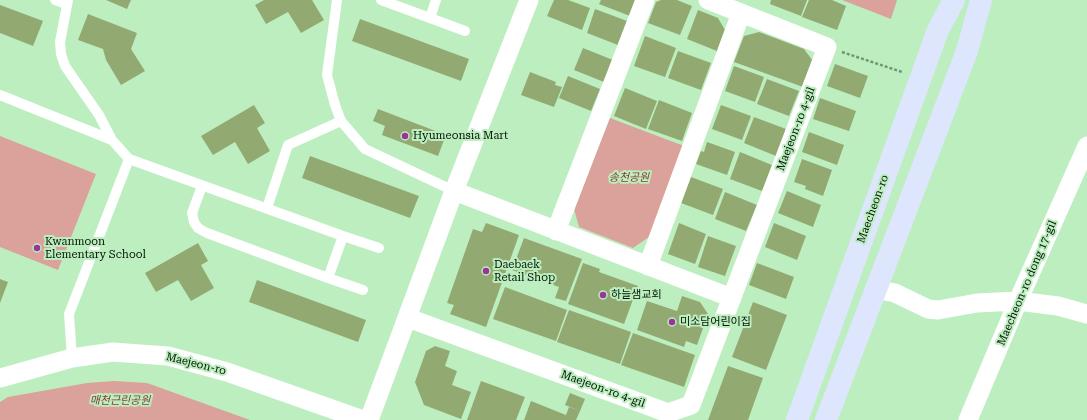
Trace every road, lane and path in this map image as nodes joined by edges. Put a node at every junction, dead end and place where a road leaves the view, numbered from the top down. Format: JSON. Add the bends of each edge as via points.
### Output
{"nodes":[{"id":1,"x":55,"y":0,"type":"edge"},
{"id":2,"x":337,"y":0,"type":"edge"},
{"id":3,"x":381,"y":0,"type":"edge"},
{"id":4,"x":436,"y":0,"type":"edge"},
{"id":5,"x":529,"y":0,"type":"edge"},
{"id":6,"x":645,"y":0,"type":"edge"},
{"id":7,"x":708,"y":0,"type":"edge"},
{"id":8,"x":942,"y":0,"type":"edge"},
{"id":9,"x":954,"y":0,"type":"edge"},
{"id":10,"x":981,"y":0,"type":"edge"},
{"id":11,"x":987,"y":0,"type":"edge"},
{"id":12,"x":67,"y":2,"type":"edge"},
{"id":13,"x":741,"y":13,"type":"junction"},
{"id":14,"x":430,"y":18,"type":"junction"},
{"id":15,"x":938,"y":30,"type":"junction"},
{"id":16,"x":465,"y":31,"type":"dead end"},
{"id":17,"x":827,"y":47,"type":"junction"},
{"id":18,"x":967,"y":51,"type":"junction"},
{"id":19,"x":902,"y":72,"type":"dead end"},
{"id":20,"x":0,"y":95,"type":"edge"},
{"id":21,"x":341,"y":121,"type":"junction"},
{"id":22,"x":112,"y":140,"type":"junction"},
{"id":23,"x":1087,"y":147,"type":"edge"},
{"id":24,"x":129,"y":159,"type":"junction"},
{"id":25,"x":202,"y":186,"type":"junction"},
{"id":26,"x":454,"y":191,"type":"junction"},
{"id":27,"x":267,"y":208,"type":"junction"},
{"id":28,"x":556,"y":231,"type":"junction"},
{"id":29,"x":343,"y":236,"type":"junction"},
{"id":30,"x":378,"y":248,"type":"dead end"},
{"id":31,"x":648,"y":266,"type":"junction"},
{"id":32,"x":328,"y":278,"type":"junction"},
{"id":33,"x":875,"y":289,"type":"junction"},
{"id":34,"x":363,"y":290,"type":"dead end"},
{"id":35,"x":732,"y":298,"type":"junction"},
{"id":36,"x":1018,"y":301,"type":"junction"},
{"id":37,"x":1087,"y":314,"type":"edge"},
{"id":38,"x":408,"y":318,"type":"junction"},
{"id":39,"x":72,"y":358,"type":"junction"},
{"id":40,"x":0,"y":378,"type":"edge"},
{"id":41,"x":363,"y":420,"type":"edge"},
{"id":42,"x":369,"y":420,"type":"edge"},
{"id":43,"x":797,"y":420,"type":"edge"},
{"id":44,"x":826,"y":420,"type":"edge"},
{"id":45,"x":968,"y":420,"type":"edge"}],
"edges":[{"from":1,"to":12,"type":"lane"},
{"from":2,"to":21,"type":"lane","via":[[327,75]]},
{"from":3,"to":14,"type":"lane"},
{"from":4,"to":14,"type":"lane"},
{"from":5,"to":26,"type":"street"},
{"from":6,"to":28,"type":"street"},
{"from":7,"to":13,"type":"street"},
{"from":8,"to":15,"type":"main road"},
{"from":9,"to":15,"type":"main road","name":"Maecheon-ro"},
{"from":10,"to":18,"type":"main road"},
{"from":11,"to":18,"type":"main road"},
{"from":12,"to":22,"type":"lane","via":[[60,42],[61,54],[65,66],[99,114]]},
{"from":13,"to":17,"type":"street"},
{"from":13,"to":31,"type":"street"},
{"from":14,"to":16,"type":"lane"},
{"from":15,"to":43,"type":"main road","name":"Maecheon-ro"},
{"from":17,"to":19,"type":"path"},
{"from":17,"to":35,"type":"street","name":"Maejeon-ro 4-gil"},
{"from":18,"to":33,"type":"main road"},
{"from":20,"to":22,"type":"lane"},
{"from":21,"to":26,"type":"lane","via":[[365,149]]},
{"from":21,"to":27,"type":"lane","via":[[288,145]]},
{"from":22,"to":24,"type":"lane"},
{"from":23,"to":36,"type":"street","name":"Maecheon-ro dong 17-gil"},
{"from":24,"to":25,"type":"lane"},
{"from":24,"to":39,"type":"lane","via":[[68,314]]},
{"from":25,"to":27,"type":"lane"},
{"from":25,"to":32,"type":"lane","via":[[192,213],[198,228]]},
{"from":26,"to":28,"type":"street"},
{"from":26,"to":38,"type":"street"},
{"from":27,"to":29,"type":"lane"},
{"from":28,"to":31,"type":"street"},
{"from":29,"to":30,"type":"lane"},
{"from":29,"to":32,"type":"lane"},
{"from":31,"to":35,"type":"street"},
{"from":32,"to":34,"type":"lane"},
{"from":33,"to":36,"type":"street","via":[[895,293],[928,309],[938,310],[977,303]]},
{"from":33,"to":44,"type":"main road"},
{"from":35,"to":38,"type":"street","name":"Maejeon-ro 4-gil","via":[[690,405],[668,413]]},
{"from":36,"to":37,"type":"street","via":[[1058,306]]},
{"from":36,"to":45,"type":"street","name":"Maecheon-ro dong 17-gil"},
{"from":38,"to":42,"type":"street"},
{"from":39,"to":40,"type":"street","name":"Maejeon-ro"},
{"from":39,"to":41,"type":"street","name":"Maejeon-ro","via":[[112,352],[168,356],[226,372]]}]}
